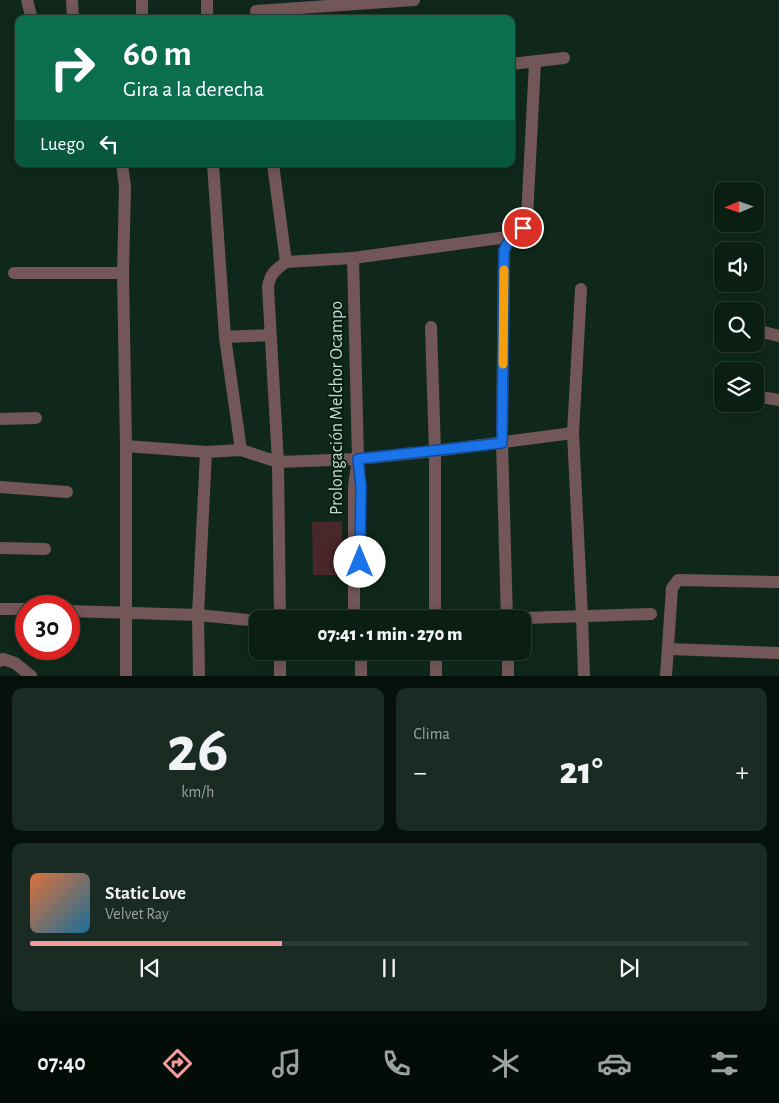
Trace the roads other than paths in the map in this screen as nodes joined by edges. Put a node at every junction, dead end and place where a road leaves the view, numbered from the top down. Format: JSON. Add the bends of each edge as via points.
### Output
{"nodes":[{"id":1,"x":27,"y":0,"type":"edge"},
{"id":2,"x":72,"y":0,"type":"edge"},
{"id":3,"x":142,"y":0,"type":"edge"},
{"id":4,"x":206,"y":0,"type":"edge"},
{"id":5,"x":414,"y":0,"type":"edge"},
{"id":6,"x":256,"y":10,"type":"edge"},
{"id":7,"x":31,"y":15,"type":"edge"},
{"id":8,"x":72,"y":15,"type":"edge"},
{"id":9,"x":142,"y":15,"type":"edge"},
{"id":10,"x":207,"y":15,"type":"edge"},
{"id":11,"x":564,"y":58,"type":"dead end"},
{"id":12,"x":535,"y":62,"type":"junction"},
{"id":13,"x":515,"y":64,"type":"edge"},
{"id":14,"x":122,"y":167,"type":"edge"},
{"id":15,"x":213,"y":167,"type":"edge"},
{"id":16,"x":273,"y":167,"type":"edge"},
{"id":17,"x":515,"y":236,"type":"junction"},
{"id":18,"x":353,"y":258,"type":"junction"},
{"id":19,"x":286,"y":262,"type":"junction"},
{"id":20,"x":14,"y":273,"type":"dead end"},
{"id":21,"x":123,"y":273,"type":"junction"},
{"id":22,"x":581,"y":289,"type":"dead end"},
{"id":23,"x":431,"y":327,"type":"dead end"},
{"id":24,"x":764,"y":332,"type":"edge"},
{"id":25,"x":270,"y":335,"type":"junction"},
{"id":26,"x":779,"y":336,"type":"edge"},
{"id":27,"x":225,"y":337,"type":"junction"},
{"id":28,"x":764,"y":398,"type":"edge"},
{"id":29,"x":779,"y":400,"type":"edge"},
{"id":30,"x":36,"y":418,"type":"dead end"},
{"id":31,"x":0,"y":419,"type":"edge"},
{"id":32,"x":572,"y":433,"type":"junction"},
{"id":33,"x":502,"y":443,"type":"junction"},
{"id":34,"x":126,"y":446,"type":"junction"},
{"id":35,"x":241,"y":450,"type":"junction"},
{"id":36,"x":435,"y":451,"type":"junction"},
{"id":37,"x":206,"y":452,"type":"junction"},
{"id":38,"x":358,"y":459,"type":"junction"},
{"id":39,"x":278,"y":462,"type":"junction"},
{"id":40,"x":0,"y":487,"type":"edge"},
{"id":41,"x":67,"y":492,"type":"dead end"},
{"id":42,"x":0,"y":548,"type":"edge"},
{"id":43,"x":45,"y":548,"type":"dead end"},
{"id":44,"x":779,"y":582,"type":"edge"},
{"id":45,"x":0,"y":609,"type":"edge"},
{"id":46,"x":15,"y":609,"type":"edge"},
{"id":47,"x":280,"y":610,"type":"edge"},
{"id":48,"x":354,"y":610,"type":"edge"},
{"id":49,"x":360,"y":610,"type":"edge"},
{"id":50,"x":435,"y":610,"type":"edge"},
{"id":51,"x":507,"y":610,"type":"edge"},
{"id":52,"x":80,"y":611,"type":"edge"},
{"id":53,"x":126,"y":613,"type":"junction"},
{"id":54,"x":651,"y":614,"type":"dead end"},
{"id":55,"x":198,"y":615,"type":"junction"},
{"id":56,"x":582,"y":616,"type":"junction"},
{"id":57,"x":531,"y":618,"type":"edge"},
{"id":58,"x":249,"y":620,"type":"edge"},
{"id":59,"x":669,"y":649,"type":"junction"},
{"id":60,"x":779,"y":653,"type":"edge"},
{"id":61,"x":280,"y":660,"type":"edge"},
{"id":62,"x":354,"y":660,"type":"edge"},
{"id":63,"x":360,"y":660,"type":"edge"},
{"id":64,"x":436,"y":660,"type":"edge"},
{"id":65,"x":508,"y":660,"type":"edge"},
{"id":66,"x":0,"y":661,"type":"edge"},
{"id":67,"x":31,"y":676,"type":"edge"},
{"id":68,"x":126,"y":676,"type":"edge"},
{"id":69,"x":199,"y":676,"type":"edge"},
{"id":70,"x":280,"y":676,"type":"edge"},
{"id":71,"x":354,"y":676,"type":"edge"},
{"id":72,"x":361,"y":676,"type":"edge"},
{"id":73,"x":436,"y":676,"type":"edge"},
{"id":74,"x":508,"y":676,"type":"edge"},
{"id":75,"x":584,"y":676,"type":"edge"},
{"id":76,"x":666,"y":676,"type":"edge"}],
"edges":[{"from":1,"to":7,"type":"street"},
{"from":2,"to":8,"type":"street"},
{"from":3,"to":9,"type":"street"},
{"from":4,"to":10,"type":"street"},
{"from":5,"to":6,"type":"street"},
{"from":11,"to":12,"type":"street"},
{"from":12,"to":13,"type":"street"},
{"from":12,"to":17,"type":"street","via":[[526,218],[523,228]]},
{"from":14,"to":21,"type":"street"},
{"from":15,"to":27,"type":"street"},
{"from":16,"to":19,"type":"street"},
{"from":17,"to":18,"type":"street"},
{"from":17,"to":33,"type":"street","via":[[504,251]]},
{"from":18,"to":19,"type":"street"},
{"from":18,"to":38,"type":"street","name":"Prolongación Melchor Ocampo"},
{"from":19,"to":25,"type":"street","via":[[270,277]]},
{"from":20,"to":21,"type":"street"},
{"from":21,"to":34,"type":"street"},
{"from":22,"to":32,"type":"street"},
{"from":23,"to":36,"type":"street"},
{"from":24,"to":26,"type":"street"},
{"from":25,"to":27,"type":"street"},
{"from":25,"to":39,"type":"street"},
{"from":27,"to":35,"type":"street"},
{"from":28,"to":29,"type":"street"},
{"from":30,"to":31,"type":"street"},
{"from":32,"to":33,"type":"street"},
{"from":32,"to":56,"type":"street"},
{"from":33,"to":36,"type":"street"},
{"from":33,"to":51,"type":"street"},
{"from":34,"to":37,"type":"street"},
{"from":34,"to":53,"type":"street"},
{"from":35,"to":37,"type":"street"},
{"from":35,"to":39,"type":"street"},
{"from":36,"to":38,"type":"street"},
{"from":36,"to":50,"type":"street"},
{"from":37,"to":55,"type":"street"},
{"from":38,"to":39,"type":"street"},
{"from":38,"to":48,"type":"street","name":"Prolongación Melchor Ocampo","via":[[354,486]]},
{"from":38,"to":49,"type":"street","via":[[361,486]]},
{"from":39,"to":47,"type":"street"},
{"from":40,"to":41,"type":"street"},
{"from":42,"to":43,"type":"street"},
{"from":44,"to":59,"type":"street","via":[[678,580],[672,588]]},
{"from":45,"to":46,"type":"street"},
{"from":52,"to":53,"type":"street"},
{"from":53,"to":55,"type":"street"},
{"from":53,"to":68,"type":"street"},
{"from":54,"to":56,"type":"street"},
{"from":55,"to":58,"type":"street"},
{"from":55,"to":69,"type":"street"},
{"from":56,"to":57,"type":"street"},
{"from":56,"to":75,"type":"street"},
{"from":59,"to":60,"type":"street"},
{"from":59,"to":76,"type":"street"},
{"from":61,"to":70,"type":"street"},
{"from":62,"to":71,"type":"street"},
{"from":63,"to":72,"type":"street"},
{"from":64,"to":73,"type":"street"},
{"from":65,"to":74,"type":"street"},
{"from":66,"to":67,"type":"street","via":[[15,663]]}]}
